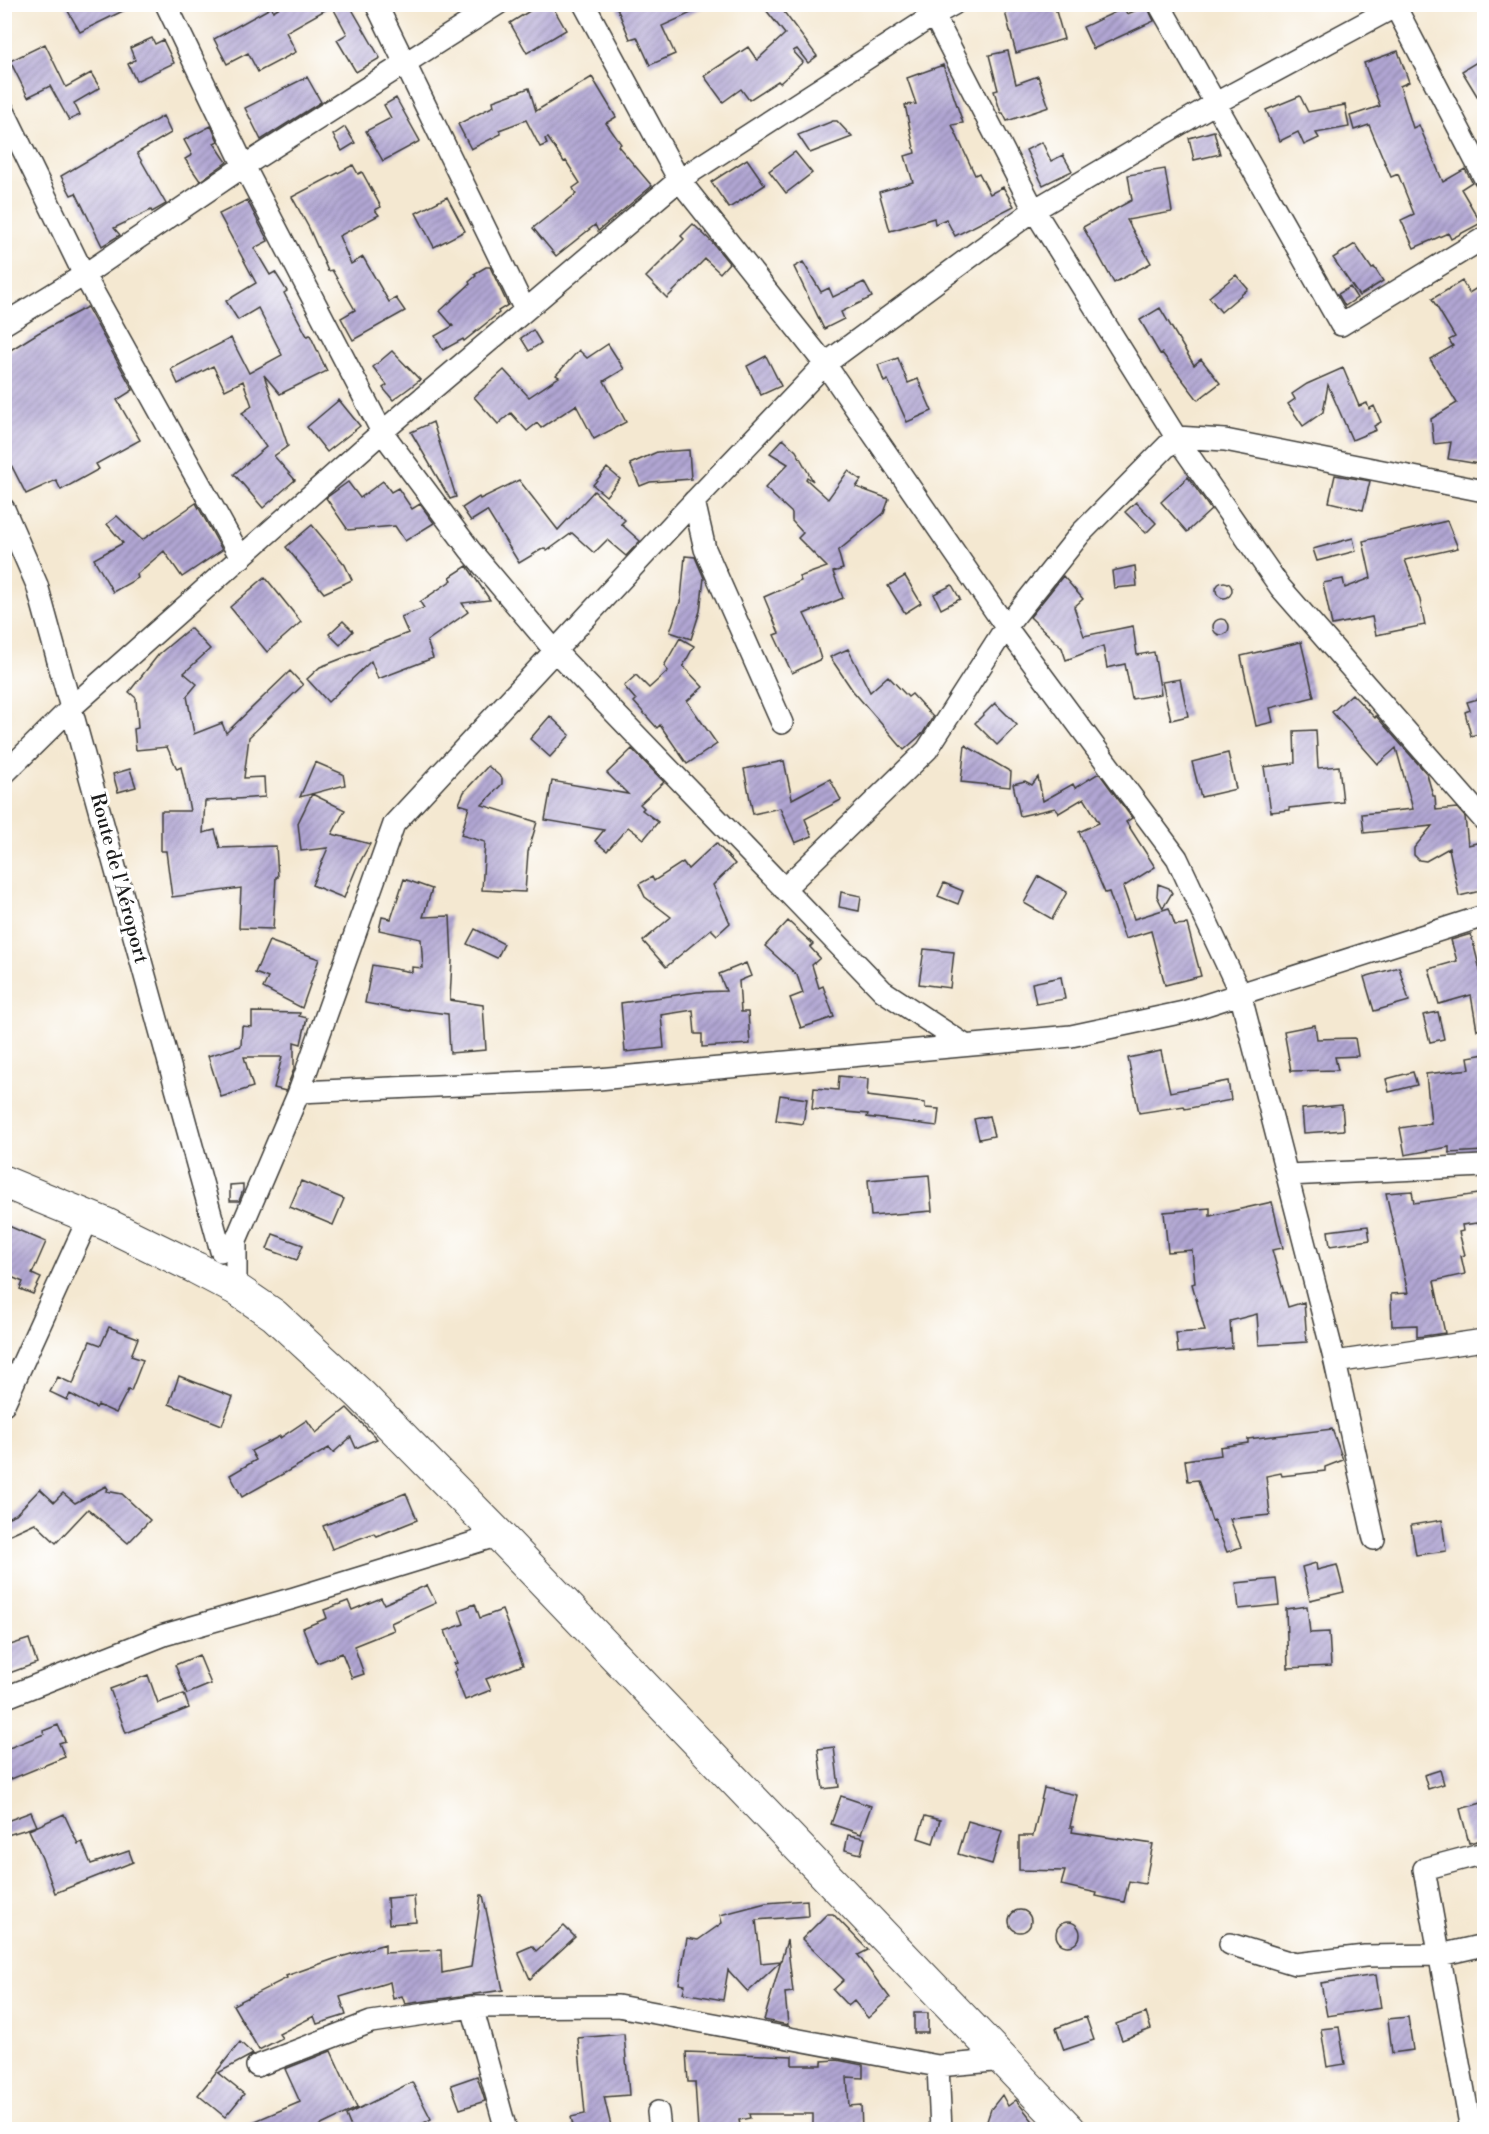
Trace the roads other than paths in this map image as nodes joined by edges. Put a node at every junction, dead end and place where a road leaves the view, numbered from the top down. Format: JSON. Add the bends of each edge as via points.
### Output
{"nodes":[{"id":1,"x":166,"y":4,"type":"edge"},
{"id":2,"x":376,"y":4,"type":"edge"},
{"id":3,"x":498,"y":4,"type":"edge"},
{"id":4,"x":584,"y":4,"type":"edge"},
{"id":5,"x":954,"y":4,"type":"edge"},
{"id":6,"x":1159,"y":4,"type":"edge"},
{"id":7,"x":1396,"y":5,"type":"edge"},
{"id":8,"x":932,"y":10,"type":"edge"},
{"id":9,"x":405,"y":64,"type":"junction"},
{"id":10,"x":1214,"y":104,"type":"junction"},
{"id":11,"x":4,"y":111,"type":"edge"},
{"id":12,"x":244,"y":166,"type":"junction"},
{"id":13,"x":1485,"y":177,"type":"edge"},
{"id":14,"x":679,"y":180,"type":"junction"},
{"id":15,"x":1034,"y":210,"type":"junction"},
{"id":16,"x":1485,"y":238,"type":"edge"},
{"id":17,"x":84,"y":275,"type":"junction"},
{"id":18,"x":525,"y":310,"type":"junction"},
{"id":19,"x":4,"y":324,"type":"edge"},
{"id":20,"x":825,"y":364,"type":"junction"},
{"id":21,"x":382,"y":432,"type":"junction"},
{"id":22,"x":1176,"y":437,"type":"junction"},
{"id":23,"x":1485,"y":491,"type":"edge"},
{"id":24,"x":694,"y":501,"type":"junction"},
{"id":25,"x":4,"y":509,"type":"edge"},
{"id":26,"x":241,"y":558,"type":"junction"},
{"id":27,"x":1006,"y":627,"type":"junction"},
{"id":28,"x":555,"y":651,"type":"junction"},
{"id":29,"x":72,"y":707,"type":"junction"},
{"id":30,"x":782,"y":723,"type":"dead end"},
{"id":31,"x":4,"y":774,"type":"edge"},
{"id":32,"x":1485,"y":820,"type":"edge"},
{"id":33,"x":784,"y":889,"type":"junction"},
{"id":34,"x":1485,"y":916,"type":"edge"},
{"id":35,"x":1240,"y":993,"type":"junction"},
{"id":36,"x":965,"y":1045,"type":"junction"},
{"id":37,"x":299,"y":1092,"type":"junction"},
{"id":38,"x":1485,"y":1166,"type":"edge"},
{"id":39,"x":1287,"y":1176,"type":"junction"},
{"id":40,"x":4,"y":1182,"type":"edge"},
{"id":41,"x":89,"y":1217,"type":"junction"},
{"id":42,"x":218,"y":1253,"type":"junction"},
{"id":43,"x":236,"y":1289,"type":"junction"},
{"id":44,"x":1485,"y":1340,"type":"edge"},
{"id":45,"x":1335,"y":1362,"type":"junction"},
{"id":46,"x":4,"y":1404,"type":"edge"},
{"id":47,"x":499,"y":1535,"type":"junction"},
{"id":48,"x":1374,"y":1539,"type":"dead end"},
{"id":49,"x":4,"y":1698,"type":"edge"},
{"id":50,"x":1485,"y":1854,"type":"edge"},
{"id":51,"x":1230,"y":1944,"type":"dead end"},
{"id":52,"x":1485,"y":1944,"type":"edge"},
{"id":53,"x":1440,"y":1955,"type":"junction"},
{"id":54,"x":472,"y":2007,"type":"junction"},
{"id":55,"x":1004,"y":2060,"type":"junction"},
{"id":56,"x":257,"y":2066,"type":"dead end"},
{"id":57,"x":938,"y":2066,"type":"junction"},
{"id":58,"x":500,"y":2127,"type":"edge"},
{"id":59,"x":941,"y":2130,"type":"edge"},
{"id":60,"x":1070,"y":2130,"type":"edge"},
{"id":61,"x":1471,"y":2130,"type":"edge"}],
"edges":[{"from":1,"to":12,"type":"street"},
{"from":2,"to":9,"type":"street"},
{"from":3,"to":9,"type":"street"},
{"from":4,"to":14,"type":"street"},
{"from":5,"to":8,"type":"street"},
{"from":6,"to":10,"type":"street"},
{"from":7,"to":10,"type":"street"},
{"from":7,"to":13,"type":"street"},
{"from":8,"to":14,"type":"street"},
{"from":8,"to":15,"type":"street"},
{"from":9,"to":12,"type":"street"},
{"from":9,"to":18,"type":"street"},
{"from":10,"to":15,"type":"street"},
{"from":10,"to":16,"type":"street","via":[[1341,325]]},
{"from":11,"to":17,"type":"street"},
{"from":12,"to":17,"type":"street"},
{"from":12,"to":21,"type":"street"},
{"from":14,"to":18,"type":"street"},
{"from":14,"to":20,"type":"street"},
{"from":15,"to":20,"type":"street"},
{"from":15,"to":22,"type":"street"},
{"from":17,"to":19,"type":"street"},
{"from":17,"to":26,"type":"street"},
{"from":18,"to":21,"type":"street"},
{"from":20,"to":24,"type":"street"},
{"from":20,"to":27,"type":"street"},
{"from":21,"to":26,"type":"street"},
{"from":21,"to":28,"type":"street","via":[[470,550]]},
{"from":22,"to":23,"type":"street","via":[[1225,440]]},
{"from":22,"to":27,"type":"street","via":[[1081,532]]},
{"from":22,"to":32,"type":"street","via":[[1280,587]]},
{"from":24,"to":28,"type":"street"},
{"from":24,"to":30,"type":"street","via":[[705,549]]},
{"from":25,"to":29,"type":"street","name":"Route de l'Aéroport","via":[[37,585]]},
{"from":26,"to":29,"type":"street"},
{"from":27,"to":33,"type":"street","via":[[927,750]]},
{"from":27,"to":35,"type":"street","via":[[1177,858]]},
{"from":28,"to":33,"type":"street"},
{"from":28,"to":37,"type":"street","via":[[394,825]]},
{"from":29,"to":31,"type":"street"},
{"from":29,"to":42,"type":"street","name":"Route de l'Aéroport"},
{"from":33,"to":36,"type":"street","via":[[883,991]]},
{"from":34,"to":35,"type":"street"},
{"from":35,"to":36,"type":"street","via":[[1184,1012],[1071,1036]]},
{"from":35,"to":39,"type":"street"},
{"from":36,"to":37,"type":"street","via":[[598,1079]]},
{"from":37,"to":42,"type":"street"},
{"from":38,"to":39,"type":"street"},
{"from":39,"to":45,"type":"street"},
{"from":40,"to":41,"type":"highway"},
{"from":41,"to":42,"type":"highway"},
{"from":41,"to":46,"type":"street"},
{"from":42,"to":43,"type":"highway"},
{"from":42,"to":43,"type":"street"},
{"from":43,"to":47,"type":"highway","via":[[274,1315],[361,1395]]},
{"from":44,"to":45,"type":"street"},
{"from":45,"to":48,"type":"street"},
{"from":47,"to":49,"type":"street","via":[[164,1635]]},
{"from":47,"to":55,"type":"highway"},
{"from":50,"to":53,"type":"street","via":[[1424,1869]]},
{"from":51,"to":53,"type":"street","via":[[1295,1964],[1365,1956]]},
{"from":52,"to":53,"type":"street"},
{"from":53,"to":61,"type":"street"},
{"from":54,"to":56,"type":"street","via":[[371,2022]]},
{"from":54,"to":57,"type":"street","via":[[618,2006]]},
{"from":54,"to":58,"type":"street"},
{"from":55,"to":57,"type":"street"},
{"from":55,"to":60,"type":"highway"},
{"from":57,"to":59,"type":"street"}]}
